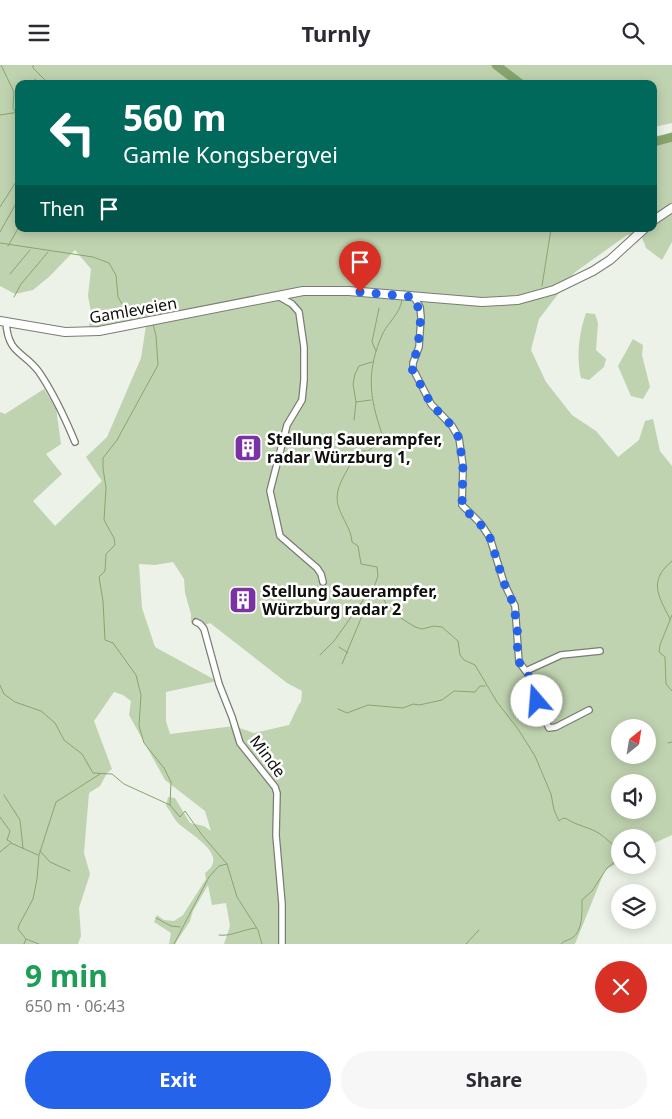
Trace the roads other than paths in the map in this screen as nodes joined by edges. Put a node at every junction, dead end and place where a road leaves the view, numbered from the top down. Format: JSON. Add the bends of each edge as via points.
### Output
{"nodes":[{"id":1,"x":672,"y":208,"type":"edge"},
{"id":2,"x":657,"y":218,"type":"edge"},
{"id":3,"x":640,"y":232,"type":"edge"},
{"id":4,"x":278,"y":297,"type":"junction"},
{"id":5,"x":414,"y":297,"type":"junction"},
{"id":6,"x":3,"y":321,"type":"edge"},
{"id":7,"x":75,"y":442,"type":"dead end"},
{"id":8,"x":323,"y":582,"type":"dead end"},
{"id":9,"x":196,"y":623,"type":"dead end"},
{"id":10,"x":600,"y":651,"type":"dead end"},
{"id":11,"x":526,"y":671,"type":"junction"},
{"id":12,"x":589,"y":710,"type":"dead end"},
{"id":13,"x":282,"y":944,"type":"edge"}],
"edges":[{"from":1,"to":2,"type":"main road"},
{"from":3,"to":5,"type":"main road","name":"Gamleveien","via":[[600,266],[562,287],[534,297],[495,302]]},
{"from":4,"to":5,"type":"main road","name":"Gamleveien","via":[[319,290]]},
{"from":4,"to":6,"type":"main road","name":"Gamleveien","via":[[99,331],[65,332]]},
{"from":4,"to":8,"type":"street","via":[[299,312],[304,380],[302,400],[287,425],[270,491],[280,536],[317,568]]},
{"from":5,"to":11,"type":"street","via":[[421,315],[412,369],[431,404],[459,438],[463,466],[462,505],[490,538],[514,605],[517,656]]},
{"from":6,"to":7,"type":"street","name":"Gamleveien","via":[[14,349],[38,371],[59,405]]},
{"from":9,"to":13,"type":"street","name":"Minde","via":[[204,629],[240,743],[277,793]]},
{"from":10,"to":11,"type":"street","via":[[561,655]]},
{"from":11,"to":12,"type":"street","via":[[549,728]]}]}
